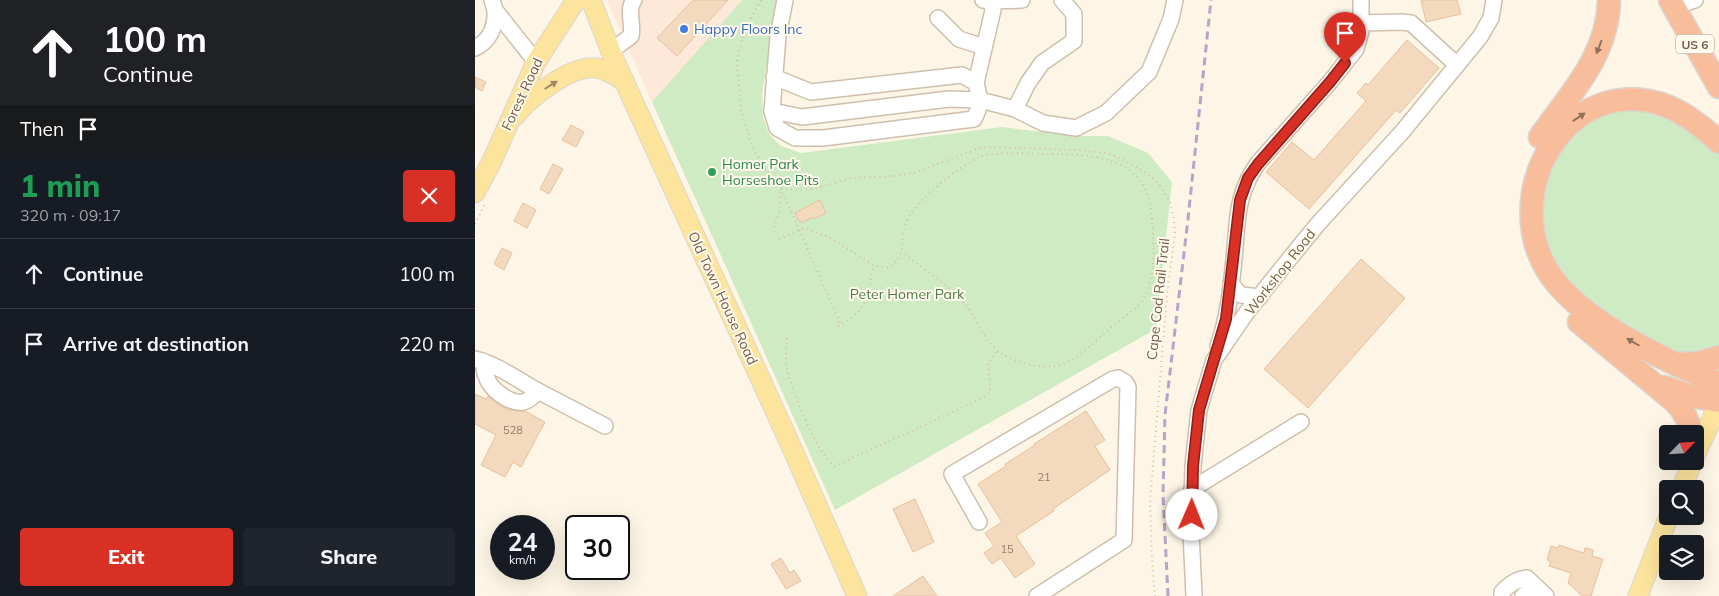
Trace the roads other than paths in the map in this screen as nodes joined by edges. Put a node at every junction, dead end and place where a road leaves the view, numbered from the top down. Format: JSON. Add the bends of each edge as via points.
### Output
{"nodes":[{"id":1,"x":577,"y":0,"type":"edge"},
{"id":2,"x":591,"y":0,"type":"edge"},
{"id":3,"x":634,"y":0,"type":"edge"},
{"id":4,"x":785,"y":0,"type":"edge"},
{"id":5,"x":989,"y":0,"type":"edge"},
{"id":6,"x":1022,"y":0,"type":"edge"},
{"id":7,"x":1062,"y":0,"type":"edge"},
{"id":8,"x":1175,"y":0,"type":"edge"},
{"id":9,"x":1361,"y":0,"type":"edge"},
{"id":10,"x":1495,"y":0,"type":"edge"},
{"id":11,"x":1609,"y":0,"type":"edge"},
{"id":12,"x":1695,"y":0,"type":"edge"},
{"id":13,"x":1672,"y":4,"type":"edge"},
{"id":14,"x":494,"y":5,"type":"edge"},
{"id":15,"x":938,"y":18,"type":"dead end"},
{"id":16,"x":1361,"y":23,"type":"junction"},
{"id":17,"x":984,"y":47,"type":"junction"},
{"id":18,"x":475,"y":48,"type":"edge"},
{"id":19,"x":611,"y":51,"type":"junction"},
{"id":20,"x":535,"y":62,"type":"junction"},
{"id":21,"x":1457,"y":64,"type":"junction"},
{"id":22,"x":774,"y":77,"type":"junction"},
{"id":23,"x":624,"y":81,"type":"junction"},
{"id":24,"x":976,"y":83,"type":"junction"},
{"id":25,"x":1719,"y":87,"type":"edge"},
{"id":26,"x":980,"y":100,"type":"junction"},
{"id":27,"x":1015,"y":109,"type":"junction"},
{"id":28,"x":772,"y":111,"type":"junction"},
{"id":29,"x":504,"y":131,"type":"junction"},
{"id":30,"x":1719,"y":142,"type":"edge"},
{"id":31,"x":482,"y":196,"type":"edge"},
{"id":32,"x":1231,"y":284,"type":"junction"},
{"id":33,"x":1260,"y":297,"type":"junction"},
{"id":34,"x":1719,"y":357,"type":"edge"},
{"id":35,"x":479,"y":360,"type":"edge"},
{"id":36,"x":1214,"y":360,"type":"junction"},
{"id":37,"x":1677,"y":364,"type":"junction"},
{"id":38,"x":1651,"y":382,"type":"junction"},
{"id":39,"x":1719,"y":383,"type":"edge"},
{"id":40,"x":539,"y":391,"type":"junction"},
{"id":41,"x":1719,"y":402,"type":"edge"},
{"id":42,"x":1301,"y":422,"type":"dead end"},
{"id":43,"x":1690,"y":425,"type":"edge"},
{"id":44,"x":605,"y":426,"type":"dead end"},
{"id":45,"x":1704,"y":436,"type":"edge"},
{"id":46,"x":1192,"y":494,"type":"junction"},
{"id":47,"x":979,"y":522,"type":"dead end"},
{"id":48,"x":1666,"y":525,"type":"edge"},
{"id":49,"x":1540,"y":591,"type":"edge"},
{"id":50,"x":857,"y":596,"type":"edge"},
{"id":51,"x":1037,"y":596,"type":"edge"},
{"id":52,"x":1194,"y":596,"type":"edge"},
{"id":53,"x":1502,"y":596,"type":"edge"},
{"id":54,"x":1523,"y":596,"type":"edge"},
{"id":55,"x":1638,"y":596,"type":"edge"}],
"edges":[{"from":1,"to":20,"type":"main road","name":"Forest Road"},
{"from":2,"to":19,"type":"main road","name":"Old Town House Road"},
{"from":3,"to":19,"type":"street","via":[[629,9],[631,36]]},
{"from":4,"to":22,"type":"street"},
{"from":5,"to":6,"type":"street"},
{"from":5,"to":17,"type":"street","via":[[993,10]]},
{"from":7,"to":27,"type":"street","via":[[1074,14],[1075,41],[1042,62]]},
{"from":8,"to":27,"type":"street","via":[[1171,19],[1149,72],[1106,113],[1076,128],[1043,123]]},
{"from":9,"to":16,"type":"street"},
{"from":10,"to":21,"type":"street","name":"Workshop Road","via":[[1488,26]]},
{"from":11,"to":38,"type":"highway","one_way":true,"via":[[1605,29],[1592,63],[1540,137],[1528,161],[1518,201],[1519,225],[1527,256],[1552,297]]},
{"from":12,"to":13,"type":"street"},
{"from":13,"to":25,"type":"highway","number":"US 6"},
{"from":14,"to":18,"type":"street","via":[[495,25],[486,40]]},
{"from":14,"to":20,"type":"street"},
{"from":15,"to":17,"type":"street","via":[[959,39]]},
{"from":16,"to":21,"type":"street","via":[[1411,23]]},
{"from":16,"to":32,"type":"street","via":[[1355,49],[1248,178],[1240,200]]},
{"from":17,"to":24,"type":"street"},
{"from":19,"to":23,"type":"main road","name":"Old Town House Road"},
{"from":20,"to":29,"type":"main road","name":"Forest Road"},
{"from":21,"to":33,"type":"street","name":"Workshop Road","via":[[1402,132],[1317,225]]},
{"from":22,"to":24,"type":"street","via":[[811,92],[962,75]]},
{"from":22,"to":28,"type":"street"},
{"from":29,"to":23,"type":"main road","one_way":true,"via":[[517,113],[536,96],[577,71],[598,68]]},
{"from":23,"to":50,"type":"main road","name":"Old Town House Road"},
{"from":24,"to":26,"type":"street"},
{"from":26,"to":27,"type":"street"},
{"from":26,"to":28,"type":"street","via":[[949,99],[802,118]]},
{"from":26,"to":28,"type":"street","via":[[974,119],[823,138],[795,138],[777,128]]},
{"from":29,"to":31,"type":"main road","name":"Forest Road"},
{"from":37,"to":30,"type":"highway","one_way":true,"via":[[1601,322],[1558,285],[1545,267],[1536,245],[1531,220],[1532,194],[1545,155],[1561,132],[1599,106],[1631,100],[1658,104],[1694,121]]},
{"from":32,"to":33,"type":"street","via":[[1241,295]]},
{"from":32,"to":36,"type":"street","via":[[1226,319]]},
{"from":33,"to":36,"type":"street","name":"Workshop Road"},
{"from":34,"to":37,"type":"highway"},
{"from":35,"to":40,"type":"street"},
{"from":35,"to":40,"type":"street","via":[[490,385],[515,402],[529,400]]},
{"from":36,"to":46,"type":"street","name":"Workshop Road","via":[[1199,410]]},
{"from":37,"to":39,"type":"highway"},
{"from":38,"to":41,"type":"highway"},
{"from":38,"to":43,"type":"highway","via":[[1680,407]]},
{"from":40,"to":44,"type":"street"},
{"from":41,"to":45,"type":"main road"},
{"from":42,"to":46,"type":"street"},
{"from":46,"to":52,"type":"street","name":"Workshop Road"},
{"from":47,"to":51,"type":"street","via":[[952,474],[1103,384],[1118,378],[1125,382],[1128,387],[1124,540]]},
{"from":48,"to":55,"type":"main road"},
{"from":49,"to":53,"type":"street","via":[[1527,578],[1510,584]]},
{"from":49,"to":54,"type":"street"}]}
